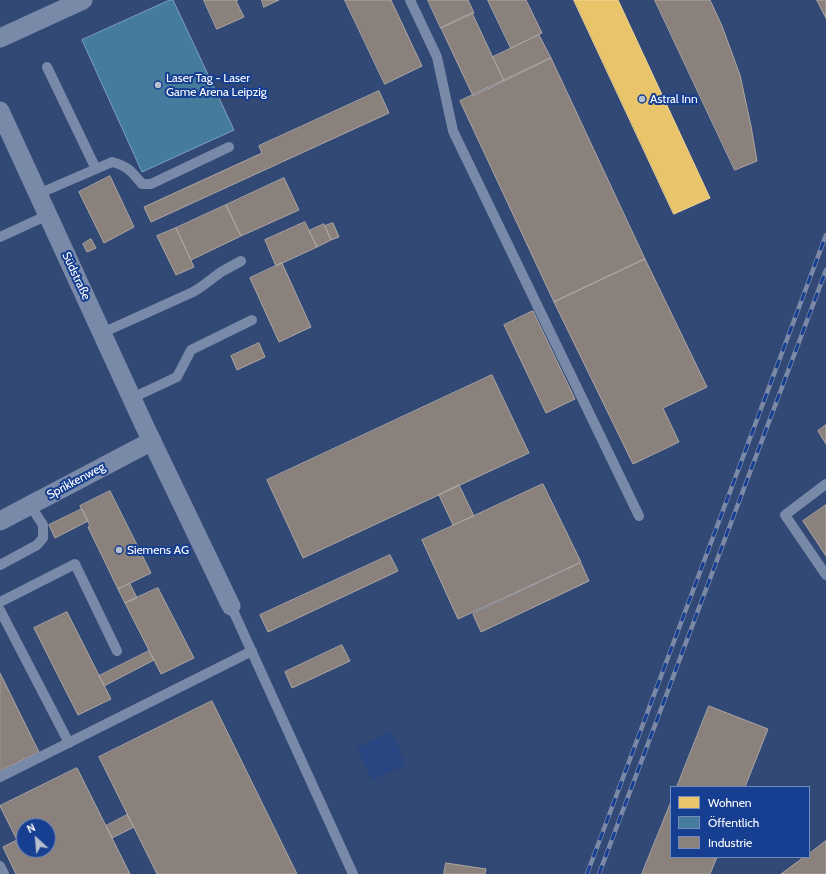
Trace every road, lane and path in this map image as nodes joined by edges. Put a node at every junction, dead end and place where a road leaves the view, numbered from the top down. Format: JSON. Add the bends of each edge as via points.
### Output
{"nodes":[{"id":1,"x":83,"y":0,"type":"edge"},
{"id":2,"x":410,"y":0,"type":"edge"},
{"id":3,"x":0,"y":38,"type":"edge"},
{"id":4,"x":47,"y":67,"type":"dead end"},
{"id":5,"x":0,"y":111,"type":"edge"},
{"id":6,"x":229,"y":147,"type":"dead end"},
{"id":7,"x":96,"y":169,"type":"junction"},
{"id":8,"x":38,"y":194,"type":"junction"},
{"id":9,"x":48,"y":215,"type":"junction"},
{"id":10,"x":0,"y":237,"type":"edge"},
{"id":11,"x":240,"y":260,"type":"dead end"},
{"id":12,"x":252,"y":320,"type":"dead end"},
{"id":13,"x":102,"y":333,"type":"junction"},
{"id":14,"x":132,"y":398,"type":"junction"},
{"id":15,"x":152,"y":441,"type":"junction"},
{"id":16,"x":826,"y":484,"type":"edge"},
{"id":17,"x":30,"y":505,"type":"junction"},
{"id":18,"x":639,"y":516,"type":"dead end"},
{"id":19,"x":0,"y":521,"type":"edge"},
{"id":20,"x":0,"y":565,"type":"edge"},
{"id":21,"x":826,"y":575,"type":"edge"},
{"id":22,"x":0,"y":602,"type":"edge"},
{"id":23,"x":230,"y":606,"type":"joint"},
{"id":24,"x":0,"y":610,"type":"edge"},
{"id":25,"x":117,"y":651,"type":"dead end"},
{"id":26,"x":252,"y":651,"type":"junction"},
{"id":27,"x":69,"y":743,"type":"junction"},
{"id":28,"x":0,"y":777,"type":"edge"},
{"id":29,"x":0,"y":866,"type":"edge"},
{"id":30,"x":4,"y":874,"type":"edge"},
{"id":31,"x":352,"y":874,"type":"edge"}],
"edges":[{"from":1,"to":3,"type":"street"},
{"from":2,"to":18,"type":"lane","via":[[437,57],[453,131]]},
{"from":4,"to":7,"type":"lane"},
{"from":5,"to":8,"type":"street","name":"Südstraße"},
{"from":6,"to":7,"type":"lane","via":[[151,184],[142,184],[123,165],[112,162]]},
{"from":7,"to":8,"type":"lane"},
{"from":8,"to":9,"type":"street","name":"Südstraße"},
{"from":9,"to":10,"type":"lane"},
{"from":9,"to":13,"type":"street","name":"Südstraße"},
{"from":11,"to":13,"type":"lane","via":[[193,292]]},
{"from":12,"to":14,"type":"lane","via":[[191,350],[177,377]]},
{"from":13,"to":14,"type":"street","name":"Südstraße"},
{"from":14,"to":15,"type":"street","name":"Südstraße"},
{"from":15,"to":17,"type":"street","name":"Sprikkenweg"},
{"from":15,"to":23,"type":"street","name":"Südstraße"},
{"from":16,"to":21,"type":"lane","via":[[784,515]]},
{"from":17,"to":19,"type":"street","name":"Sprikkenweg"},
{"from":17,"to":20,"type":"lane","via":[[43,525],[43,538],[37,545]]},
{"from":22,"to":25,"type":"lane","via":[[75,564]]},
{"from":23,"to":26,"type":"lane"},
{"from":24,"to":27,"type":"lane"},
{"from":26,"to":27,"type":"lane"},
{"from":26,"to":31,"type":"lane"},
{"from":27,"to":28,"type":"lane"},
{"from":29,"to":30,"type":"lane"}]}
